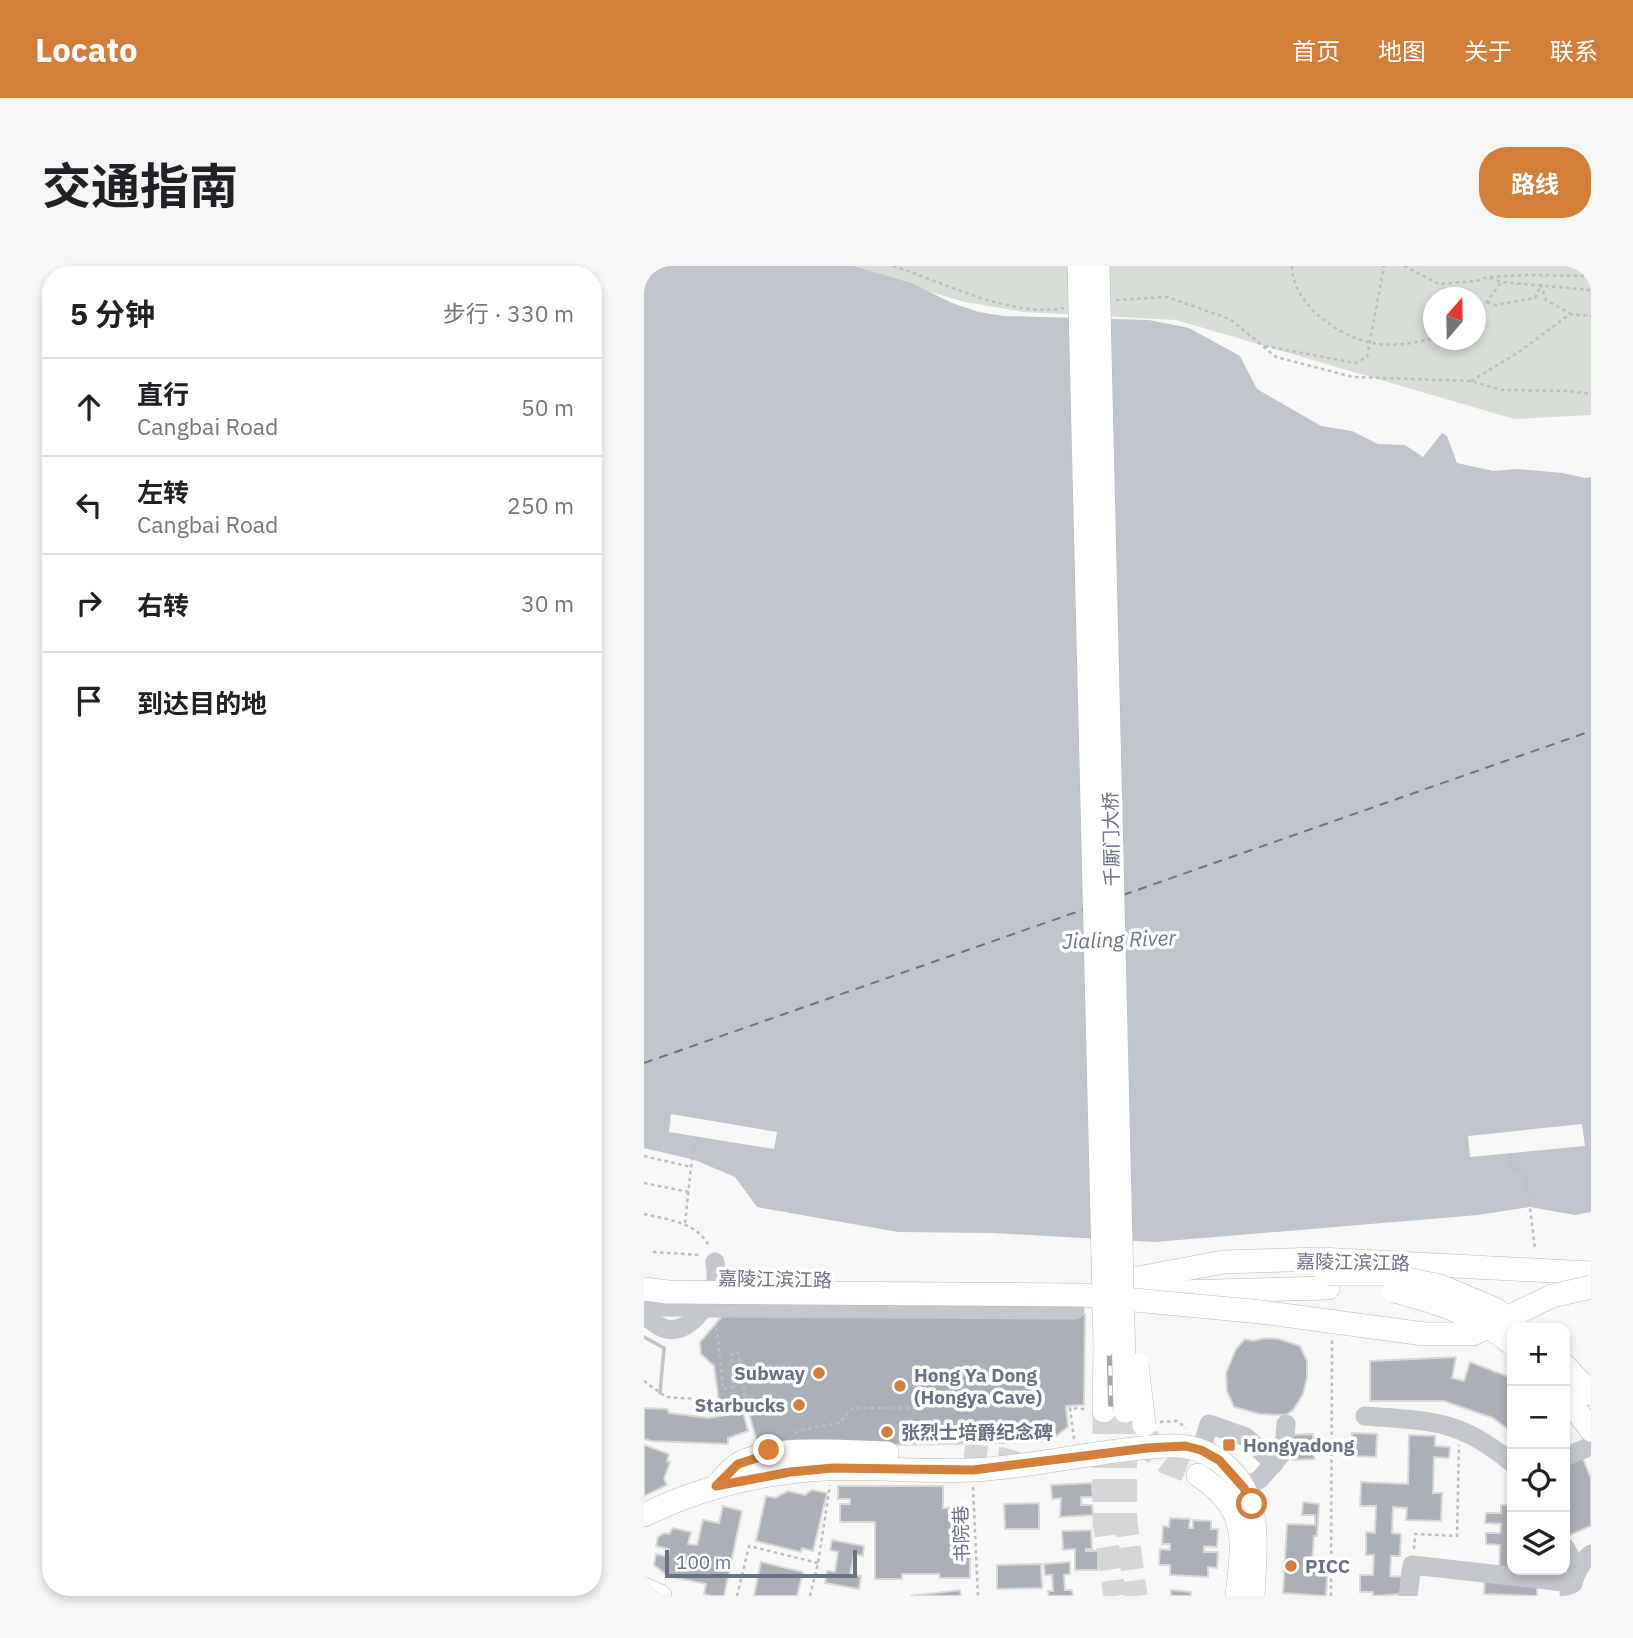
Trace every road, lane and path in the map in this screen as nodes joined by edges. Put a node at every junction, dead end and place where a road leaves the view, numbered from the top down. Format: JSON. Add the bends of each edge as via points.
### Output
{"nodes":[{"id":1,"x":893,"y":266,"type":"edge"},
{"id":2,"x":1071,"y":266,"type":"edge"},
{"id":3,"x":1079,"y":266,"type":"edge"},
{"id":4,"x":1098,"y":266,"type":"edge"},
{"id":5,"x":1107,"y":266,"type":"edge"},
{"id":6,"x":1292,"y":266,"type":"edge"},
{"id":7,"x":1384,"y":266,"type":"edge"},
{"id":8,"x":1404,"y":266,"type":"edge"},
{"id":9,"x":1591,"y":276,"type":"edge"},
{"id":10,"x":1487,"y":277,"type":"junction"},
{"id":11,"x":1501,"y":282,"type":"junction"},
{"id":12,"x":1541,"y":285,"type":"junction"},
{"id":13,"x":1591,"y":290,"type":"edge"},
{"id":14,"x":1108,"y":301,"type":"dead end"},
{"id":15,"x":1488,"y":302,"type":"joint"},
{"id":16,"x":1071,"y":307,"type":"dead end"},
{"id":17,"x":1570,"y":314,"type":"junction"},
{"id":18,"x":1591,"y":316,"type":"edge"},
{"id":19,"x":1371,"y":341,"type":"junction"},
{"id":20,"x":1423,"y":341,"type":"edge"},
{"id":21,"x":1262,"y":346,"type":"junction"},
{"id":22,"x":1091,"y":354,"type":"junction"},
{"id":23,"x":1471,"y":381,"type":"junction"},
{"id":24,"x":1591,"y":394,"type":"edge"},
{"id":25,"x":696,"y":1137,"type":"dead end"},
{"id":26,"x":1511,"y":1153,"type":"dead end"},
{"id":27,"x":644,"y":1156,"type":"edge"},
{"id":28,"x":691,"y":1167,"type":"junction"},
{"id":29,"x":644,"y":1183,"type":"edge"},
{"id":30,"x":689,"y":1192,"type":"junction"},
{"id":31,"x":644,"y":1214,"type":"edge"},
{"id":32,"x":685,"y":1223,"type":"junction"},
{"id":33,"x":707,"y":1242,"type":"dead end"},
{"id":34,"x":653,"y":1252,"type":"dead end"},
{"id":35,"x":706,"y":1259,"type":"joint"},
{"id":36,"x":1536,"y":1260,"type":"junction"},
{"id":37,"x":1591,"y":1273,"type":"edge"},
{"id":38,"x":1119,"y":1279,"type":"junction"},
{"id":39,"x":659,"y":1282,"type":"edge"},
{"id":40,"x":1591,"y":1287,"type":"edge"},
{"id":41,"x":644,"y":1289,"type":"edge"},
{"id":42,"x":1552,"y":1296,"type":"junction"},
{"id":43,"x":1078,"y":1302,"type":"junction"},
{"id":44,"x":644,"y":1307,"type":"edge"},
{"id":45,"x":698,"y":1308,"type":"junction"},
{"id":46,"x":644,"y":1315,"type":"edge"},
{"id":47,"x":1513,"y":1323,"type":"edge"},
{"id":48,"x":1332,"y":1334,"type":"dead end"},
{"id":49,"x":718,"y":1337,"type":"dead end"},
{"id":50,"x":1507,"y":1340,"type":"edge"},
{"id":51,"x":1570,"y":1371,"type":"edge"},
{"id":52,"x":644,"y":1381,"type":"edge"},
{"id":53,"x":1591,"y":1394,"type":"edge"},
{"id":54,"x":1570,"y":1402,"type":"edge"},
{"id":55,"x":925,"y":1408,"type":"dead end"},
{"id":56,"x":1107,"y":1410,"type":"junction"},
{"id":57,"x":1365,"y":1416,"type":"dead end"},
{"id":58,"x":1148,"y":1423,"type":"joint"},
{"id":59,"x":1286,"y":1424,"type":"dead end"},
{"id":60,"x":1459,"y":1428,"type":"junction"},
{"id":61,"x":1591,"y":1430,"type":"edge"},
{"id":62,"x":790,"y":1437,"type":"dead end"},
{"id":63,"x":1074,"y":1441,"type":"dead end"},
{"id":64,"x":1196,"y":1442,"type":"junction"},
{"id":65,"x":1591,"y":1446,"type":"edge"},
{"id":66,"x":1570,"y":1455,"type":"edge"},
{"id":67,"x":1507,"y":1460,"type":"edge"},
{"id":68,"x":968,"y":1463,"type":"junction"},
{"id":69,"x":1274,"y":1464,"type":"junction"},
{"id":70,"x":833,"y":1468,"type":"junction"},
{"id":71,"x":1198,"y":1475,"type":"tunnel mouth"},
{"id":72,"x":716,"y":1486,"type":"junction"},
{"id":73,"x":1244,"y":1488,"type":"junction"},
{"id":74,"x":644,"y":1514,"type":"edge"},
{"id":75,"x":1591,"y":1554,"type":"edge"},
{"id":76,"x":818,"y":1563,"type":"junction"},
{"id":77,"x":1412,"y":1565,"type":"junction"},
{"id":78,"x":1573,"y":1583,"type":"edge"},
{"id":79,"x":644,"y":1589,"type":"edge"},
{"id":80,"x":660,"y":1596,"type":"edge"},
{"id":81,"x":737,"y":1596,"type":"edge"},
{"id":82,"x":810,"y":1596,"type":"edge"},
{"id":83,"x":978,"y":1596,"type":"edge"},
{"id":84,"x":1237,"y":1596,"type":"edge"},
{"id":85,"x":1254,"y":1596,"type":"edge"},
{"id":86,"x":1331,"y":1596,"type":"edge"},
{"id":87,"x":1408,"y":1596,"type":"edge"}],
"edges":[{"from":1,"to":16,"type":"path","via":[[988,300],[1045,312]]},
{"from":2,"to":22,"type":"main road","bridge":true},
{"from":3,"to":22,"type":"main road","name":"千厮门大桥","bridge":true},
{"from":4,"to":22,"type":"main road","name":"千厮门大桥","bridge":true},
{"from":5,"to":22,"type":"main road","bridge":true},
{"from":6,"to":19,"type":"path","via":[[1292,278],[1305,303],[1323,320]]},
{"from":7,"to":19,"type":"path"},
{"from":8,"to":10,"type":"path","via":[[1439,284]]},
{"from":9,"to":10,"type":"path"},
{"from":10,"to":11,"type":"path"},
{"from":11,"to":12,"type":"path"},
{"from":11,"to":15,"type":"path"},
{"from":12,"to":13,"type":"path"},
{"from":12,"to":15,"type":"path","via":[[1535,298],[1495,305]]},
{"from":12,"to":17,"type":"path","via":[[1546,300]]},
{"from":14,"to":21,"type":"path","via":[[1167,297],[1230,319]]},
{"from":17,"to":18,"type":"path"},
{"from":17,"to":23,"type":"path"},
{"from":19,"to":20,"type":"path"},
{"from":19,"to":21,"type":"path","via":[[1367,357],[1355,363]]},
{"from":21,"to":23,"type":"path","via":[[1276,357],[1353,377]]},
{"from":22,"to":38,"type":"main road","name":"千厮门大桥","bridge":true},
{"from":22,"to":56,"type":"main road","name":"千厮门大桥","bridge":true},
{"from":23,"to":24,"type":"path","via":[[1501,390]]},
{"from":25,"to":28,"type":"path"},
{"from":26,"to":36,"type":"path","via":[[1512,1169],[1525,1168]]},
{"from":27,"to":28,"type":"path"},
{"from":28,"to":30,"type":"path"},
{"from":29,"to":30,"type":"path"},
{"from":30,"to":32,"type":"path"},
{"from":31,"to":32,"type":"path"},
{"from":32,"to":33,"type":"path"},
{"from":34,"to":35,"type":"path"},
{"from":35,"to":45,"type":"street","via":[[716,1282]]},
{"from":36,"to":37,"type":"main road","name":"嘉陵江滨江路"},
{"from":36,"to":38,"type":"main road","name":"嘉陵江滨江路","via":[[1223,1262]]},
{"from":36,"to":42,"type":"main road","via":[[1555,1283]]},
{"from":38,"to":39,"type":"main road","name":"嘉陵江滨江路"},
{"from":38,"to":47,"type":"main road","name":"嘉陵江滨江路","bridge":true,"via":[[1383,1274],[1440,1286],[1495,1309]]},
{"from":38,"to":56,"type":"main road","name":"千厮门大桥","bridge":true},
{"from":38,"to":58,"type":"main road","bridge":true},
{"from":39,"to":41,"type":"main road","name":"嘉陵江滨江路"},
{"from":39,"to":43,"type":"main road","name":"嘉陵江滨江路","bridge":true},
{"from":40,"to":42,"type":"main road","name":"嘉陵江滨江路","bridge":true},
{"from":42,"to":43,"type":"main road","name":"嘉陵江滨江路","bridge":true,"via":[[1473,1334],[1424,1334],[1261,1312]]},
{"from":43,"to":45,"type":"street"},
{"from":43,"to":50,"type":"main road","name":"嘉陵江滨江路","bridge":true,"via":[[1328,1288],[1390,1290],[1448,1306],[1492,1327]]},
{"from":44,"to":45,"type":"street"},
{"from":45,"to":46,"type":"street","via":[[689,1323],[673,1330]]},
{"from":48,"to":86,"type":"path"},
{"from":49,"to":52,"type":"path","via":[[723,1389],[734,1387],[731,1354],[738,1353],[745,1402],[666,1397]]},
{"from":51,"to":53,"type":"main road"},
{"from":54,"to":61,"type":"main road"},
{"from":55,"to":62,"type":"path","via":[[852,1408],[839,1423],[800,1430]]},
{"from":56,"to":63,"type":"path","via":[[1070,1408]]},
{"from":57,"to":60,"type":"street","via":[[1425,1420]]},
{"from":58,"to":64,"type":"path","via":[[1177,1421]]},
{"from":59,"to":69,"type":"street","via":[[1284,1451]]},
{"from":60,"to":67,"type":"street"},
{"from":60,"to":77,"type":"path","via":[[1457,1536],[1415,1534]]},
{"from":64,"to":68,"type":"main road"},
{"from":64,"to":69,"type":"street","via":[[1209,1424],[1245,1437]]},
{"from":64,"to":73,"type":"main road"},
{"from":65,"to":66,"type":"street"},
{"from":68,"to":70,"type":"main road"},
{"from":68,"to":72,"type":"main road","via":[[785,1453],[738,1464]]},
{"from":68,"to":83,"type":"path","name":"书院巷"},
{"from":69,"to":73,"type":"street"},
{"from":70,"to":72,"type":"main road"},
{"from":70,"to":76,"type":"path"},
{"from":71,"to":84,"type":"main road","via":[[1217,1487],[1237,1517],[1242,1548]]},
{"from":72,"to":74,"type":"main road"},
{"from":73,"to":85,"type":"main road","via":[[1254,1523]]},
{"from":75,"to":78,"type":"street"},
{"from":76,"to":81,"type":"path","via":[[749,1546]]},
{"from":76,"to":82,"type":"path"},
{"from":77,"to":78,"type":"street"},
{"from":77,"to":87,"type":"street"},
{"from":79,"to":80,"type":"main road"}]}
